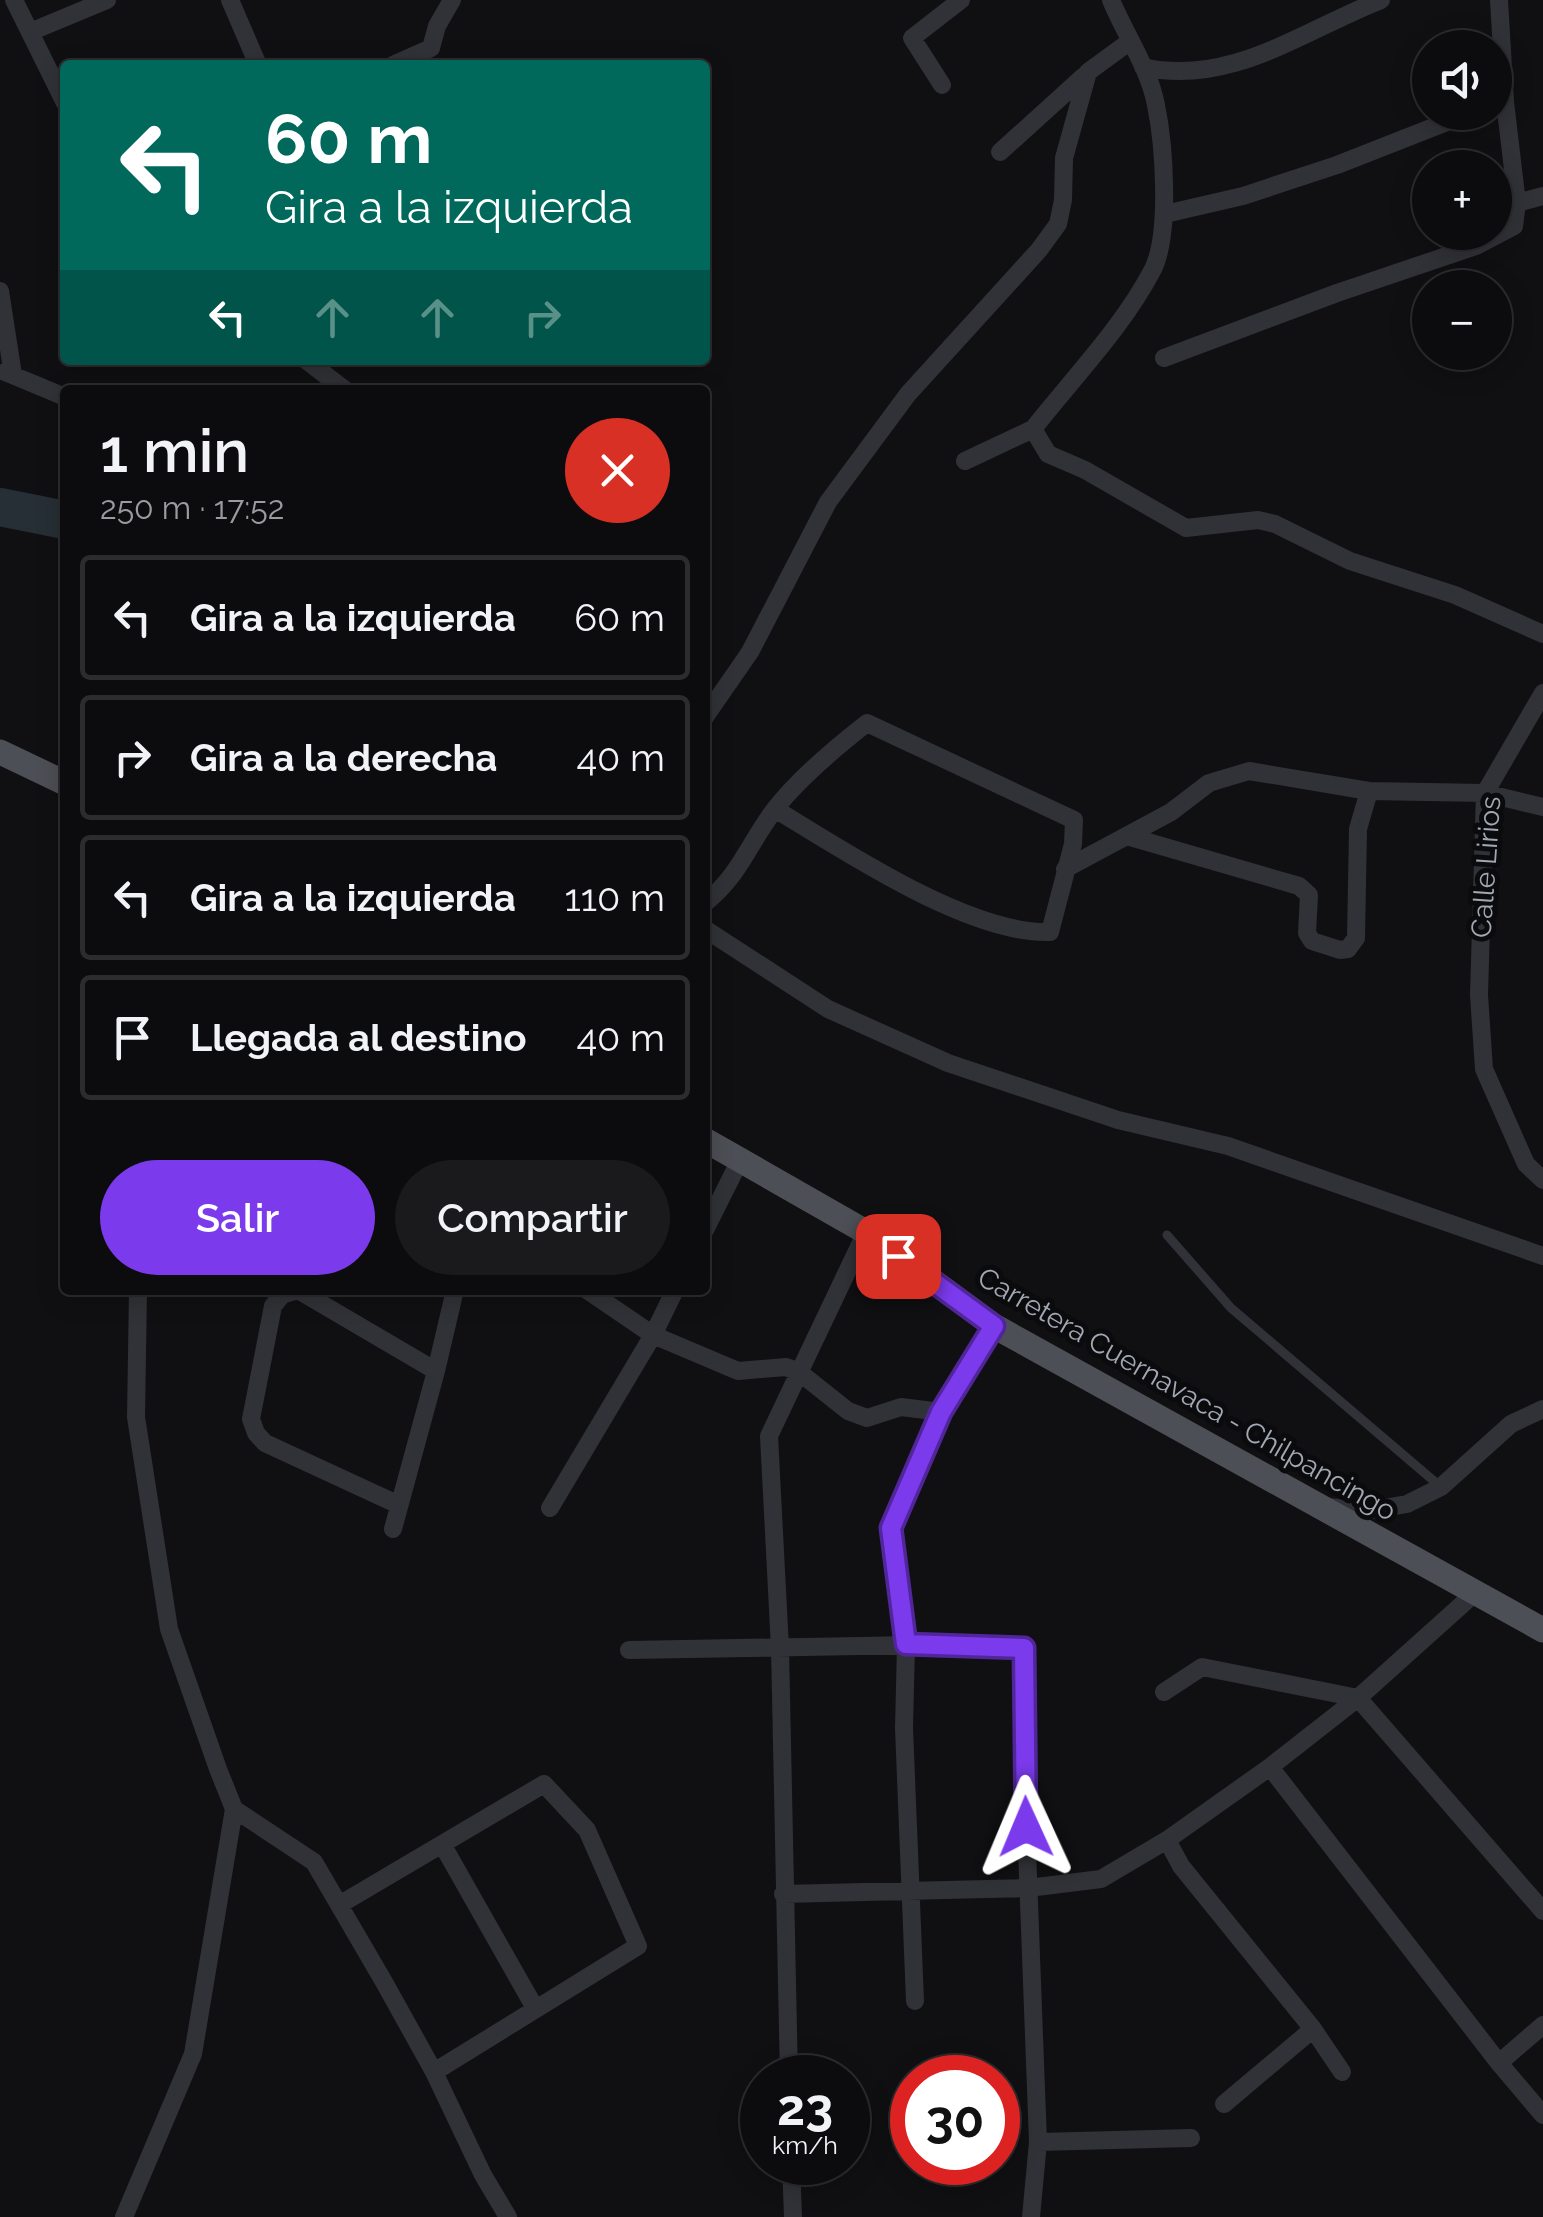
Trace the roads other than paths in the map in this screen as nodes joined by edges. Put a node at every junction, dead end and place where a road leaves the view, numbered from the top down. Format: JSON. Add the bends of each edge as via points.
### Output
{"nodes":[{"id":1,"x":14,"y":0,"type":"edge"},
{"id":2,"x":106,"y":0,"type":"edge"},
{"id":3,"x":230,"y":0,"type":"edge"},
{"id":4,"x":1111,"y":0,"type":"edge"},
{"id":5,"x":1381,"y":0,"type":"edge"},
{"id":6,"x":1499,"y":0,"type":"edge"},
{"id":7,"x":449,"y":1,"type":"edge"},
{"id":8,"x":952,"y":2,"type":"edge"},
{"id":9,"x":1499,"y":30,"type":"edge"},
{"id":10,"x":30,"y":32,"type":"junction"},
{"id":11,"x":1129,"y":42,"type":"junction"},
{"id":12,"x":256,"y":60,"type":"edge"},
{"id":13,"x":404,"y":60,"type":"edge"},
{"id":14,"x":1143,"y":67,"type":"junction"},
{"id":15,"x":1088,"y":72,"type":"junction"},
{"id":16,"x":942,"y":85,"type":"dead end"},
{"id":17,"x":60,"y":93,"type":"edge"},
{"id":18,"x":1426,"y":130,"type":"edge"},
{"id":19,"x":1504,"y":130,"type":"edge"},
{"id":20,"x":1000,"y":152,"type":"dead end"},
{"id":21,"x":1543,"y":196,"type":"edge"},
{"id":22,"x":1517,"y":203,"type":"junction"},
{"id":23,"x":1165,"y":214,"type":"junction"},
{"id":24,"x":0,"y":291,"type":"edge"},
{"id":25,"x":1164,"y":358,"type":"dead end"},
{"id":26,"x":312,"y":365,"type":"edge"},
{"id":27,"x":6,"y":373,"type":"edge"},
{"id":28,"x":338,"y":385,"type":"edge"},
{"id":29,"x":60,"y":395,"type":"edge"},
{"id":30,"x":1033,"y":429,"type":"junction"},
{"id":31,"x":965,"y":461,"type":"dead end"},
{"id":32,"x":1543,"y":634,"type":"edge"},
{"id":33,"x":1543,"y":693,"type":"edge"},
{"id":34,"x":710,"y":710,"type":"edge"},
{"id":35,"x":0,"y":752,"type":"edge"},
{"id":36,"x":60,"y":781,"type":"edge"},
{"id":37,"x":1368,"y":792,"type":"junction"},
{"id":38,"x":1485,"y":794,"type":"junction"},
{"id":39,"x":1543,"y":807,"type":"edge"},
{"id":40,"x":775,"y":809,"type":"junction"},
{"id":41,"x":1128,"y":836,"type":"junction"},
{"id":42,"x":1065,"y":869,"type":"junction"},
{"id":43,"x":710,"y":900,"type":"edge"},
{"id":44,"x":710,"y":932,"type":"edge"},
{"id":45,"x":710,"y":1143,"type":"edge"},
{"id":46,"x":740,"y":1160,"type":"junction"},
{"id":47,"x":1543,"y":1180,"type":"edge"},
{"id":48,"x":710,"y":1220,"type":"edge"},
{"id":49,"x":866,"y":1232,"type":"junction"},
{"id":50,"x":1167,"y":1235,"type":"dead end"},
{"id":51,"x":1543,"y":1256,"type":"edge"},
{"id":52,"x":138,"y":1295,"type":"edge"},
{"id":53,"x":282,"y":1295,"type":"edge"},
{"id":54,"x":307,"y":1295,"type":"edge"},
{"id":55,"x":454,"y":1295,"type":"edge"},
{"id":56,"x":594,"y":1295,"type":"edge"},
{"id":57,"x":674,"y":1295,"type":"edge"},
{"id":58,"x":994,"y":1326,"type":"junction"},
{"id":59,"x":654,"y":1335,"type":"junction"},
{"id":60,"x":436,"y":1371,"type":"junction"},
{"id":61,"x":799,"y":1372,"type":"junction"},
{"id":62,"x":1543,"y":1408,"type":"edge"},
{"id":63,"x":941,"y":1412,"type":"junction"},
{"id":64,"x":1440,"y":1487,"type":"junction"},
{"id":65,"x":400,"y":1505,"type":"junction"},
{"id":66,"x":1320,"y":1506,"type":"junction"},
{"id":67,"x":550,"y":1508,"type":"dead end"},
{"id":68,"x":393,"y":1529,"type":"dead end"},
{"id":69,"x":1476,"y":1592,"type":"junction"},
{"id":70,"x":1543,"y":1630,"type":"edge"},
{"id":71,"x":906,"y":1644,"type":"junction"},
{"id":72,"x":780,"y":1648,"type":"junction"},
{"id":73,"x":630,"y":1650,"type":"dead end"},
{"id":74,"x":1164,"y":1692,"type":"dead end"},
{"id":75,"x":1358,"y":1698,"type":"junction"},
{"id":76,"x":1270,"y":1767,"type":"junction"},
{"id":77,"x":234,"y":1809,"type":"junction"},
{"id":78,"x":1167,"y":1840,"type":"junction"},
{"id":79,"x":442,"y":1844,"type":"junction"},
{"id":80,"x":1028,"y":1888,"type":"junction"},
{"id":81,"x":910,"y":1892,"type":"junction"},
{"id":82,"x":783,"y":1894,"type":"junction"},
{"id":83,"x":339,"y":1905,"type":"junction"},
{"id":84,"x":1543,"y":1911,"type":"edge"},
{"id":85,"x":915,"y":2002,"type":"dead end"},
{"id":86,"x":536,"y":2008,"type":"junction"},
{"id":87,"x":1543,"y":2025,"type":"edge"},
{"id":88,"x":1313,"y":2029,"type":"junction"},
{"id":89,"x":787,"y":2055,"type":"edge"},
{"id":90,"x":1498,"y":2063,"type":"junction"},
{"id":91,"x":434,"y":2072,"type":"junction"},
{"id":92,"x":1342,"y":2072,"type":"dead end"},
{"id":93,"x":1224,"y":2104,"type":"dead end"},
{"id":94,"x":1543,"y":2115,"type":"edge"},
{"id":95,"x":1191,"y":2138,"type":"dead end"},
{"id":96,"x":1038,"y":2142,"type":"junction"},
{"id":97,"x":791,"y":2185,"type":"edge"},
{"id":98,"x":124,"y":2217,"type":"edge"},
{"id":99,"x":508,"y":2217,"type":"edge"},
{"id":100,"x":792,"y":2217,"type":"edge"},
{"id":101,"x":1032,"y":2217,"type":"edge"}],
"edges":[{"from":1,"to":10,"type":"street"},
{"from":2,"to":10,"type":"street"},
{"from":3,"to":12,"type":"street"},
{"from":4,"to":11,"type":"street"},
{"from":5,"to":14,"type":"street","via":[[1276,49],[1202,72]]},
{"from":6,"to":9,"type":"street"},
{"from":7,"to":13,"type":"street","via":[[431,48]]},
{"from":8,"to":16,"type":"street","via":[[912,38]]},
{"from":10,"to":17,"type":"street"},
{"from":11,"to":14,"type":"street"},
{"from":11,"to":15,"type":"street"},
{"from":14,"to":23,"type":"street","via":[[1156,104]]},
{"from":15,"to":20,"type":"street"},
{"from":15,"to":34,"type":"street","via":[[1064,158],[1058,224],[908,394],[828,502],[750,652]]},
{"from":18,"to":23,"type":"street","via":[[1262,190]]},
{"from":19,"to":22,"type":"street"},
{"from":21,"to":22,"type":"street"},
{"from":22,"to":25,"type":"street","via":[[1514,226],[1476,246]]},
{"from":23,"to":30,"type":"street","via":[[1154,268]]},
{"from":24,"to":27,"type":"street"},
{"from":26,"to":28,"type":"street"},
{"from":27,"to":29,"type":"street"},
{"from":30,"to":31,"type":"street"},
{"from":30,"to":32,"type":"street","via":[[1048,454],[1186,528],[1275,524],[1365,567],[1455,595]]},
{"from":33,"to":38,"type":"street","name":"Calle Lirios"},
{"from":35,"to":36,"type":"main road"},
{"from":37,"to":38,"type":"street"},
{"from":37,"to":41,"type":"street","via":[[1249,771],[1231,774]]},
{"from":37,"to":41,"type":"street","via":[[1358,829],[1356,938],[1348,949],[1312,941],[1309,895],[1299,886]]},
{"from":38,"to":39,"type":"street"},
{"from":38,"to":47,"type":"street","name":"Calle Lirios","via":[[1484,1069],[1526,1164]]},
{"from":40,"to":42,"type":"street","via":[[908,887],[1028,932],[1050,932]]},
{"from":40,"to":42,"type":"street","via":[[867,722],[1074,820]]},
{"from":40,"to":43,"type":"street","via":[[728,885]]},
{"from":41,"to":42,"type":"street"},
{"from":44,"to":51,"type":"street","via":[[828,1009],[948,1063],[1118,1120],[1228,1146]]},
{"from":45,"to":46,"type":"main road","name":"Carretera Cuernavaca - Chilpancingo"},
{"from":46,"to":48,"type":"street"},
{"from":46,"to":49,"type":"main road","name":"Carretera Cuernavaca - Chilpancingo"},
{"from":49,"to":58,"type":"main road","name":"Carretera Cuernavaca - Chilpancingo"},
{"from":49,"to":61,"type":"street"},
{"from":50,"to":64,"type":"lane","via":[[1231,1308]]},
{"from":52,"to":77,"type":"street","via":[[136,1416],[169,1630]]},
{"from":53,"to":65,"type":"street","via":[[273,1306],[251,1419],[256,1432]]},
{"from":54,"to":60,"type":"street"},
{"from":55,"to":60,"type":"street"},
{"from":56,"to":59,"type":"street"},
{"from":57,"to":59,"type":"street"},
{"from":58,"to":63,"type":"street"},
{"from":58,"to":66,"type":"main road","name":"Carretera Cuernavaca - Chilpancingo"},
{"from":59,"to":61,"type":"street","via":[[738,1371]]},
{"from":59,"to":67,"type":"street"},
{"from":60,"to":65,"type":"street"},
{"from":61,"to":63,"type":"street","via":[[848,1411],[868,1418],[901,1406]]},
{"from":61,"to":72,"type":"street","via":[[769,1436]]},
{"from":62,"to":64,"type":"street","via":[[1511,1424]]},
{"from":63,"to":71,"type":"street","via":[[891,1528]]},
{"from":64,"to":66,"type":"street","via":[[1407,1504],[1372,1510]]},
{"from":65,"to":68,"type":"street"},
{"from":66,"to":69,"type":"main road","name":"Carretera Cuernavaca - Chilpancingo"},
{"from":69,"to":70,"type":"main road","name":"Carretera Cuernavaca - Chilpancingo"},
{"from":69,"to":75,"type":"street"},
{"from":71,"to":72,"type":"street"},
{"from":71,"to":80,"type":"street","via":[[1024,1648]]},
{"from":71,"to":81,"type":"street"},
{"from":72,"to":73,"type":"street"},
{"from":72,"to":82,"type":"street"},
{"from":74,"to":75,"type":"street","via":[[1202,1667]]},
{"from":75,"to":76,"type":"street"},
{"from":75,"to":84,"type":"street"},
{"from":76,"to":78,"type":"street"},
{"from":76,"to":90,"type":"street"},
{"from":77,"to":83,"type":"street","via":[[314,1862]]},
{"from":77,"to":98,"type":"street","via":[[192,2054]]},
{"from":78,"to":80,"type":"street","via":[[1101,1879]]},
{"from":78,"to":88,"type":"street"},
{"from":79,"to":83,"type":"street"},
{"from":79,"to":86,"type":"street"},
{"from":79,"to":86,"type":"street","via":[[544,1784],[587,1830],[638,1946]]},
{"from":80,"to":81,"type":"street"},
{"from":80,"to":96,"type":"street"},
{"from":81,"to":82,"type":"street"},
{"from":81,"to":85,"type":"street"},
{"from":82,"to":89,"type":"street"},
{"from":83,"to":91,"type":"street"},
{"from":86,"to":91,"type":"street"},
{"from":87,"to":90,"type":"street"},
{"from":88,"to":92,"type":"street"},
{"from":88,"to":93,"type":"street"},
{"from":90,"to":94,"type":"street"},
{"from":91,"to":99,"type":"street"},
{"from":95,"to":96,"type":"street"},
{"from":96,"to":101,"type":"street"},
{"from":97,"to":100,"type":"street"}]}
